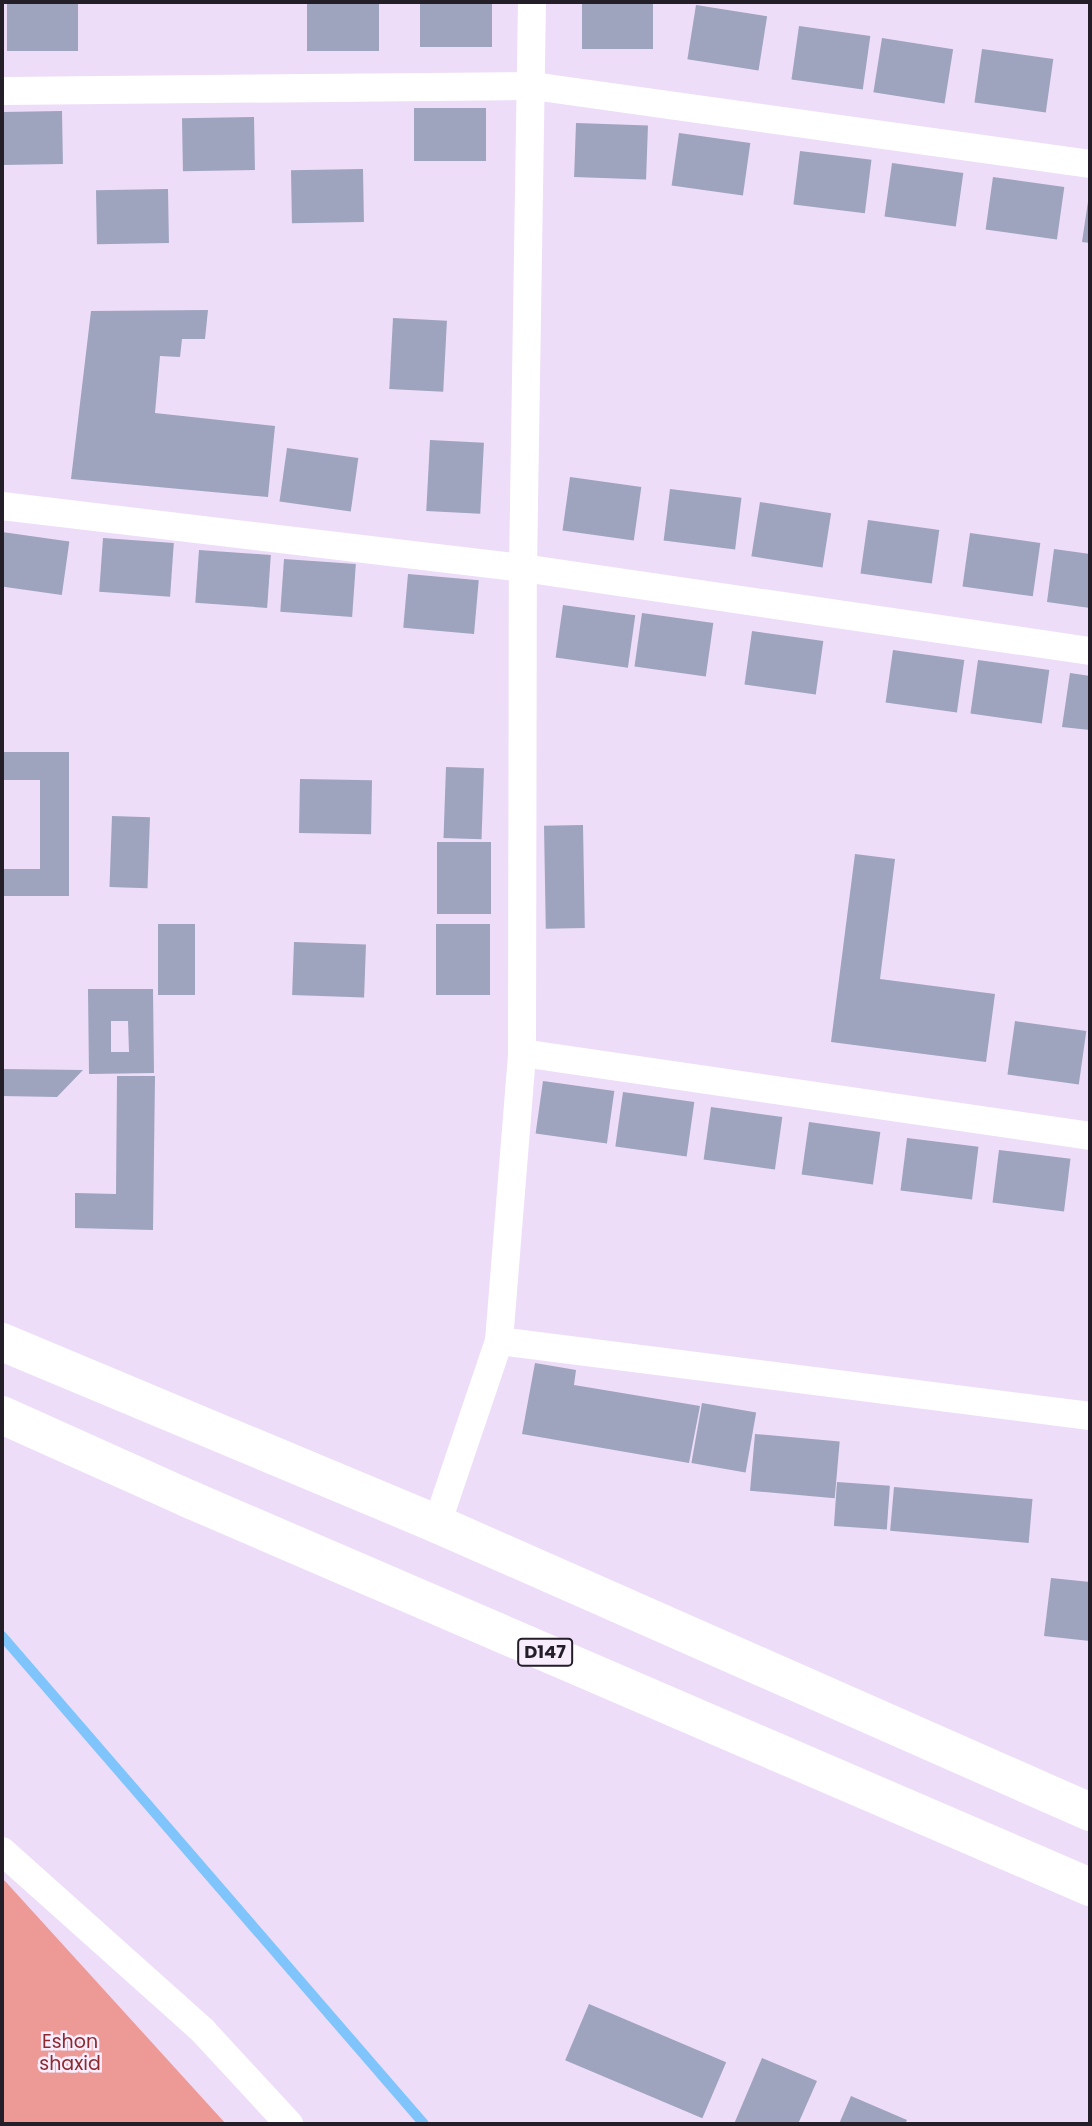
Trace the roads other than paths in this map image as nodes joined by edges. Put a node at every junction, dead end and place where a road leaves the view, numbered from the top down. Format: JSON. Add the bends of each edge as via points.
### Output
{"nodes":[{"id":1,"x":532,"y":2,"type":"edge"},
{"id":2,"x":533,"y":86,"type":"junction"},
{"id":3,"x":2,"y":91,"type":"edge"},
{"id":4,"x":1090,"y":164,"type":"edge"},
{"id":5,"x":2,"y":506,"type":"edge"},
{"id":6,"x":523,"y":568,"type":"junction"},
{"id":7,"x":1090,"y":652,"type":"edge"},
{"id":8,"x":522,"y":1053,"type":"junction"},
{"id":9,"x":1090,"y":1136,"type":"edge"},
{"id":10,"x":499,"y":1341,"type":"junction"},
{"id":11,"x":2,"y":1342,"type":"edge"},
{"id":12,"x":2,"y":1415,"type":"edge"},
{"id":13,"x":1090,"y":1416,"type":"edge"},
{"id":14,"x":437,"y":1524,"type":"junction"},
{"id":15,"x":1090,"y":1812,"type":"edge"},
{"id":16,"x":2,"y":1851,"type":"edge"},
{"id":17,"x":1090,"y":1887,"type":"edge"},
{"id":18,"x":289,"y":2124,"type":"edge"}],
"edges":[{"from":1,"to":2,"type":"street"},
{"from":2,"to":3,"type":"street"},
{"from":2,"to":4,"type":"street"},
{"from":2,"to":6,"type":"street"},
{"from":5,"to":6,"type":"street"},
{"from":6,"to":7,"type":"street"},
{"from":6,"to":8,"type":"street"},
{"from":8,"to":9,"type":"street"},
{"from":8,"to":10,"type":"street"},
{"from":10,"to":13,"type":"street"},
{"from":10,"to":14,"type":"street"},
{"from":11,"to":14,"type":"main road"},
{"from":12,"to":17,"type":"main road","number":"D147"},
{"from":14,"to":15,"type":"main road"},
{"from":16,"to":18,"type":"street","via":[[203,2031]]}]}
